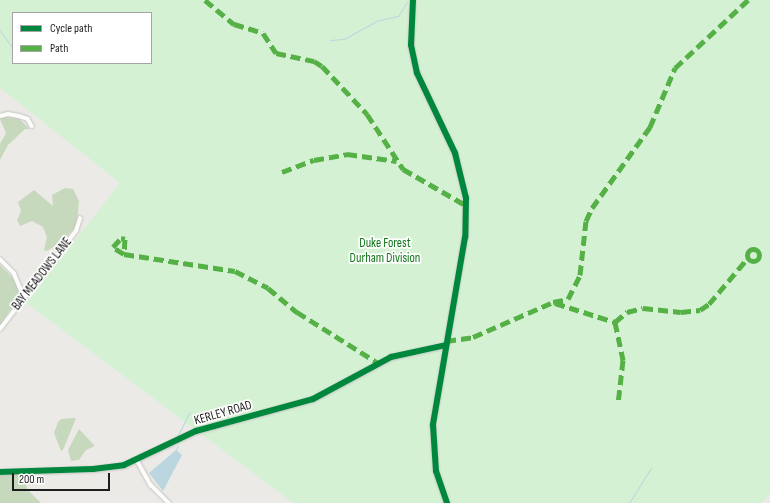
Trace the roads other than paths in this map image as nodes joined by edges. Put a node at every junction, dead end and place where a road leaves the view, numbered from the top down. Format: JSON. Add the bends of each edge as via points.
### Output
{"nodes":[{"id":1,"x":413,"y":0,"type":"edge"},
{"id":2,"x":0,"y":116,"type":"edge"},
{"id":3,"x":32,"y":126,"type":"dead end"},
{"id":4,"x":80,"y":218,"type":"dead end"},
{"id":5,"x":0,"y":259,"type":"edge"},
{"id":6,"x":24,"y":298,"type":"junction"},
{"id":7,"x":0,"y":329,"type":"edge"},
{"id":8,"x":446,"y":345,"type":"junction"},
{"id":9,"x":136,"y":460,"type":"junction"},
{"id":10,"x":0,"y":472,"type":"edge"},
{"id":11,"x":169,"y":503,"type":"edge"},
{"id":12,"x":447,"y":503,"type":"edge"}],
"edges":[{"from":1,"to":8,"type":"street","via":[[411,45],[417,73],[455,153],[466,191],[465,237]]},
{"from":2,"to":3,"type":"street","via":[[19,116],[28,119]]},
{"from":4,"to":6,"type":"street","name":"BAY MEADOWS LANE","via":[[76,231]]},
{"from":5,"to":6,"type":"street","via":[[14,273]]},
{"from":6,"to":7,"type":"street","name":"BAY MEADOWS LANE"},
{"from":8,"to":9,"type":"street","name":"KERLEY ROAD","via":[[391,357],[313,399],[196,432]]},
{"from":8,"to":12,"type":"street","via":[[434,412],[432,445],[436,471]]},
{"from":9,"to":10,"type":"street","name":"KERLEY ROAD","via":[[93,470]]},
{"from":9,"to":11,"type":"street","via":[[152,485]]}]}
